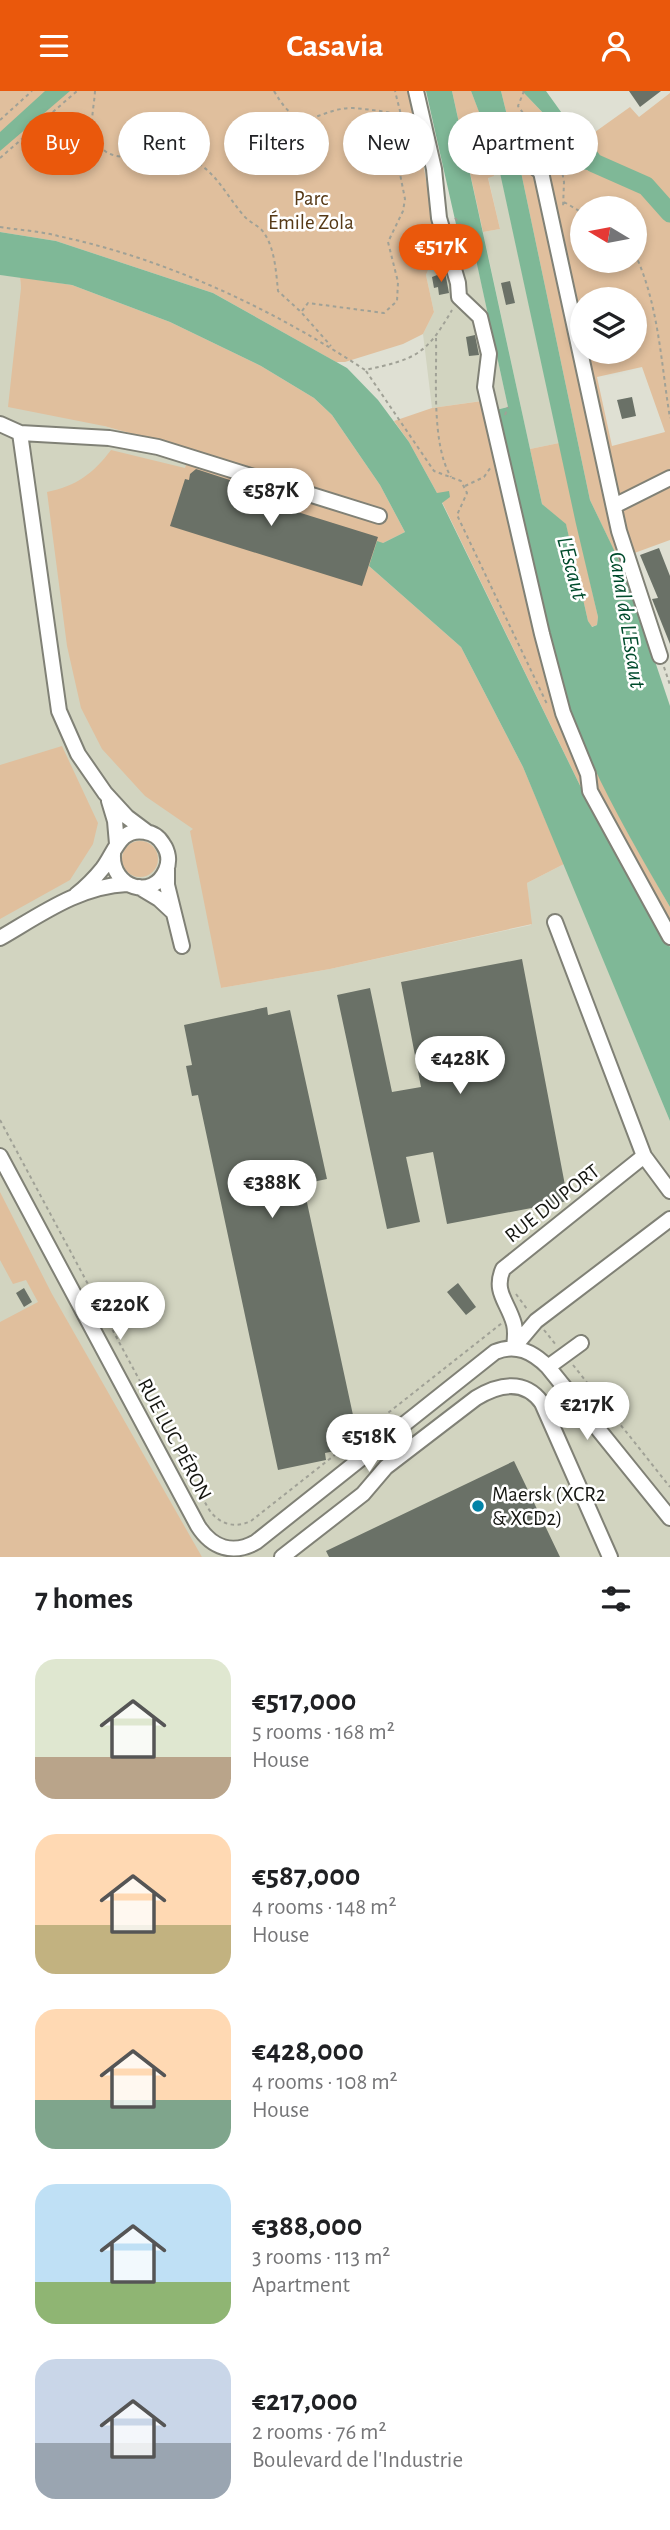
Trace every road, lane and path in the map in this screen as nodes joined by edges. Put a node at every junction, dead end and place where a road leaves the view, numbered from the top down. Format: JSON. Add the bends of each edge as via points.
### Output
{"nodes":[{"id":1,"x":32,"y":91,"type":"edge"},
{"id":2,"x":76,"y":91,"type":"edge"},
{"id":3,"x":95,"y":91,"type":"edge"},
{"id":4,"x":274,"y":91,"type":"edge"},
{"id":5,"x":395,"y":91,"type":"edge"},
{"id":6,"x":416,"y":91,"type":"edge"},
{"id":7,"x":524,"y":91,"type":"edge"},
{"id":8,"x":390,"y":112,"type":"edge"},
{"id":9,"x":401,"y":112,"type":"edge"},
{"id":10,"x":0,"y":120,"type":"edge"},
{"id":11,"x":0,"y":158,"type":"edge"},
{"id":12,"x":400,"y":175,"type":"edge"},
{"id":13,"x":542,"y":175,"type":"edge"},
{"id":14,"x":570,"y":205,"type":"edge"},
{"id":15,"x":455,"y":218,"type":"dead end"},
{"id":16,"x":0,"y":227,"type":"edge"},
{"id":17,"x":467,"y":232,"type":"dead end"},
{"id":18,"x":642,"y":273,"type":"edge"},
{"id":19,"x":459,"y":296,"type":"junction"},
{"id":20,"x":301,"y":312,"type":"junction"},
{"id":21,"x":436,"y":338,"type":"junction"},
{"id":22,"x":334,"y":349,"type":"junction"},
{"id":23,"x":365,"y":370,"type":"junction"},
{"id":24,"x":670,"y":418,"type":"edge"},
{"id":25,"x":0,"y":424,"type":"edge"},
{"id":26,"x":20,"y":433,"type":"junction"},
{"id":27,"x":493,"y":464,"type":"dead end"},
{"id":28,"x":451,"y":478,"type":"junction"},
{"id":29,"x":670,"y":478,"type":"edge"},
{"id":30,"x":464,"y":487,"type":"junction"},
{"id":31,"x":614,"y":506,"type":"junction"},
{"id":32,"x":379,"y":516,"type":"dead end"},
{"id":33,"x":660,"y":656,"type":"joint"},
{"id":34,"x":670,"y":685,"type":"edge"},
{"id":35,"x":549,"y":709,"type":"dead end"},
{"id":36,"x":105,"y":793,"type":"junction"},
{"id":37,"x":147,"y":832,"type":"junction"},
{"id":38,"x":115,"y":849,"type":"junction"},
{"id":39,"x":167,"y":869,"type":"junction"},
{"id":40,"x":133,"y":886,"type":"junction"},
{"id":41,"x":76,"y":895,"type":"junction"},
{"id":42,"x":173,"y":912,"type":"junction"},
{"id":43,"x":555,"y":922,"type":"dead end"},
{"id":44,"x":670,"y":937,"type":"edge"},
{"id":45,"x":0,"y":938,"type":"edge"},
{"id":46,"x":182,"y":946,"type":"dead end"},
{"id":47,"x":0,"y":1120,"type":"edge"},
{"id":48,"x":0,"y":1156,"type":"edge"},
{"id":49,"x":644,"y":1156,"type":"junction"},
{"id":50,"x":670,"y":1191,"type":"edge"},
{"id":51,"x":670,"y":1219,"type":"edge"},
{"id":52,"x":516,"y":1294,"type":"dead end"},
{"id":53,"x":524,"y":1305,"type":"junction"},
{"id":54,"x":511,"y":1316,"type":"junction"},
{"id":55,"x":536,"y":1321,"type":"junction"},
{"id":56,"x":581,"y":1343,"type":"dead end"},
{"id":57,"x":514,"y":1347,"type":"junction"},
{"id":58,"x":564,"y":1355,"type":"junction"},
{"id":59,"x":548,"y":1367,"type":"junction"},
{"id":60,"x":670,"y":1487,"type":"edge"},
{"id":61,"x":670,"y":1517,"type":"edge"},
{"id":62,"x":282,"y":1557,"type":"edge"},
{"id":63,"x":610,"y":1557,"type":"edge"}],
"edges":[{"from":1,"to":10,"type":"path"},
{"from":2,"to":11,"type":"path"},
{"from":3,"to":20,"type":"path","via":[[91,129],[95,141],[119,156],[189,157],[213,174],[244,216],[264,233],[278,291]]},
{"from":4,"to":8,"type":"path","via":[[289,113],[302,119],[350,108]]},
{"from":5,"to":9,"type":"path"},
{"from":6,"to":19,"type":"street","via":[[434,169],[439,218]]},
{"from":7,"to":14,"type":"path","via":[[518,106],[561,166],[564,202]]},
{"from":12,"to":20,"type":"path","via":[[405,199],[388,242],[398,282],[397,300],[384,313],[308,303]]},
{"from":13,"to":31,"type":"street"},
{"from":15,"to":17,"type":"path"},
{"from":16,"to":22,"type":"path","via":[[58,236],[141,259],[217,288]]},
{"from":18,"to":24,"type":"path"},
{"from":19,"to":21,"type":"path"},
{"from":19,"to":44,"type":"street","via":[[480,317],[489,354],[485,387],[563,713],[588,774],[590,791]]},
{"from":20,"to":22,"type":"path"},
{"from":21,"to":23,"type":"path","via":[[425,350],[395,364]]},
{"from":21,"to":28,"type":"path","via":[[438,433],[443,463]]},
{"from":22,"to":23,"type":"path"},
{"from":23,"to":28,"type":"path","via":[[434,471]]},
{"from":25,"to":26,"type":"street"},
{"from":26,"to":32,"type":"street","via":[[109,438],[158,447]]},
{"from":26,"to":36,"type":"street","via":[[59,711],[75,748]]},
{"from":27,"to":30,"type":"path","via":[[484,477]]},
{"from":28,"to":30,"type":"path"},
{"from":29,"to":31,"type":"street"},
{"from":30,"to":35,"type":"path","via":[[467,493],[457,515]]},
{"from":31,"to":33,"type":"street","via":[[623,550]]},
{"from":33,"to":34,"type":"path"},
{"from":36,"to":37,"type":"street"},
{"from":36,"to":38,"type":"street","via":[[113,813]]},
{"from":37,"to":38,"type":"street","via":[[130,833]]},
{"from":37,"to":39,"type":"street","via":[[165,846]]},
{"from":38,"to":40,"type":"street","via":[[115,871]]},
{"from":38,"to":41,"type":"street"},
{"from":39,"to":40,"type":"street","via":[[155,883]]},
{"from":39,"to":42,"type":"street"},
{"from":40,"to":41,"type":"street","via":[[108,886]]},
{"from":40,"to":42,"type":"street"},
{"from":41,"to":45,"type":"street"},
{"from":42,"to":46,"type":"street"},
{"from":43,"to":49,"type":"street"},
{"from":47,"to":54,"type":"path","via":[[208,1508],[225,1524],[251,1521]]},
{"from":48,"to":57,"type":"street","name":"RUE LUC PÉRON","via":[[198,1526],[223,1548],[241,1549],[256,1542],[495,1352]]},
{"from":49,"to":50,"type":"street"},
{"from":49,"to":54,"type":"street","name":"RUE DU PORT","via":[[507,1264],[499,1287]]},
{"from":51,"to":55,"type":"street"},
{"from":52,"to":53,"type":"path"},
{"from":53,"to":54,"type":"path"},
{"from":53,"to":55,"type":"path"},
{"from":54,"to":57,"type":"street","name":"RUE DU PORT"},
{"from":55,"to":57,"type":"street"},
{"from":55,"to":58,"type":"path"},
{"from":56,"to":58,"type":"street"},
{"from":57,"to":59,"type":"street"},
{"from":58,"to":59,"type":"street"},
{"from":58,"to":60,"type":"path"},
{"from":59,"to":61,"type":"street"},
{"from":62,"to":63,"type":"street","via":[[476,1398],[512,1385],[532,1391],[542,1403]]}]}
